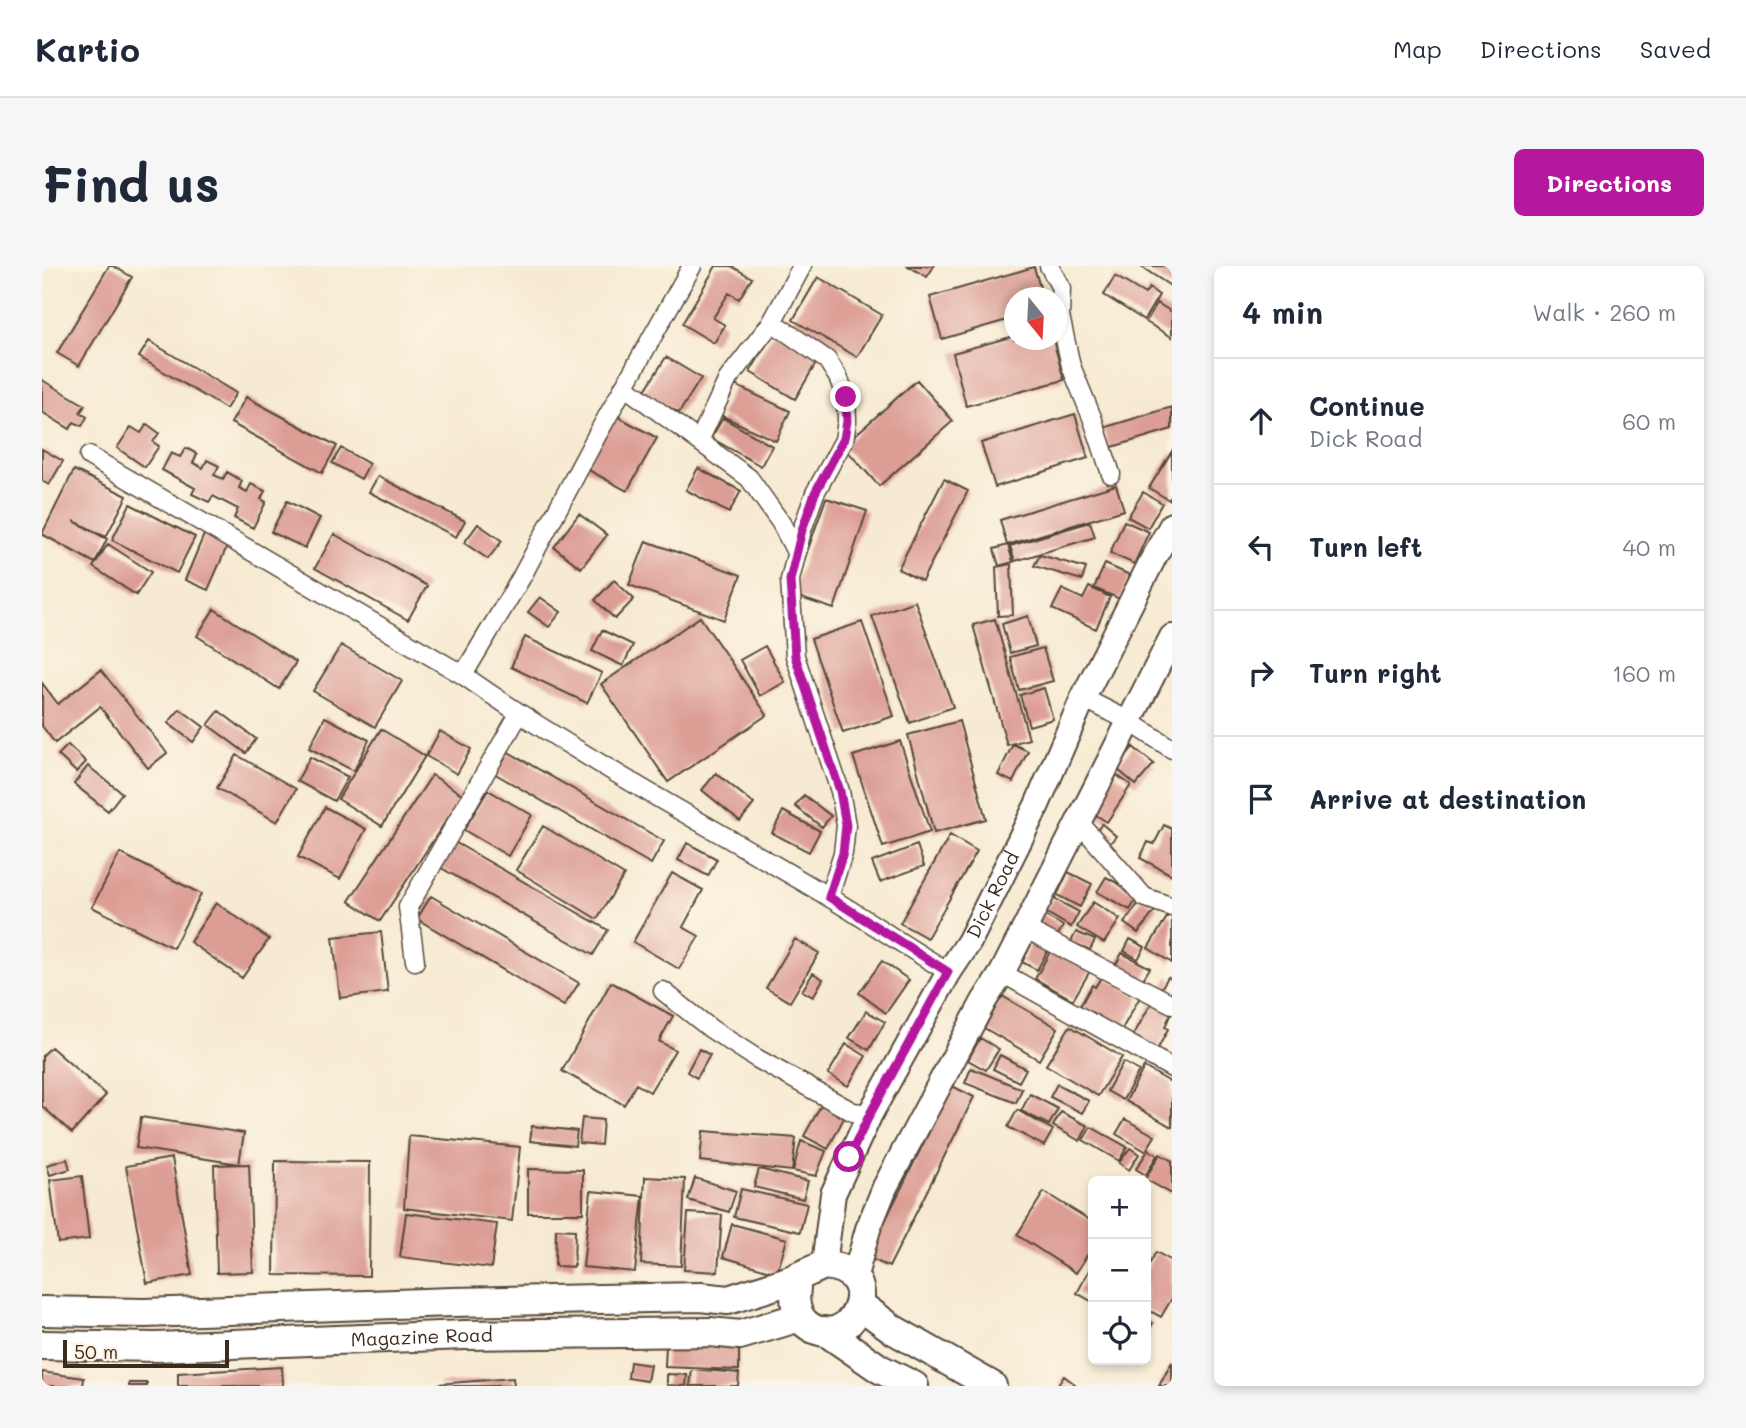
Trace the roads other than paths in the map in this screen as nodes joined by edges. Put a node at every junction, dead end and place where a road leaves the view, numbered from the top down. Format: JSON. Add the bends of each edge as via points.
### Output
{"nodes":[{"id":1,"x":692,"y":266,"type":"edge"},
{"id":2,"x":802,"y":266,"type":"edge"},
{"id":3,"x":1049,"y":266,"type":"edge"},
{"id":4,"x":772,"y":322,"type":"junction"},
{"id":5,"x":624,"y":386,"type":"junction"},
{"id":6,"x":699,"y":440,"type":"junction"},
{"id":7,"x":89,"y":456,"type":"dead end"},
{"id":8,"x":1111,"y":474,"type":"dead end"},
{"id":9,"x":1172,"y":525,"type":"edge"},
{"id":10,"x":796,"y":552,"type":"junction"},
{"id":11,"x":1172,"y":637,"type":"edge"},
{"id":12,"x":463,"y":675,"type":"junction"},
{"id":13,"x":1083,"y":698,"type":"junction"},
{"id":14,"x":519,"y":714,"type":"junction"},
{"id":15,"x":1129,"y":721,"type":"junction"},
{"id":16,"x":1172,"y":750,"type":"edge"},
{"id":17,"x":1077,"y":820,"type":"junction"},
{"id":18,"x":829,"y":897,"type":"junction"},
{"id":19,"x":1172,"y":907,"type":"edge"},
{"id":20,"x":1024,"y":928,"type":"junction"},
{"id":21,"x":415,"y":961,"type":"dead end"},
{"id":22,"x":948,"y":972,"type":"junction"},
{"id":23,"x":1002,"y":973,"type":"junction"},
{"id":24,"x":663,"y":991,"type":"dead end"},
{"id":25,"x":1172,"y":1004,"type":"edge"},
{"id":26,"x":1172,"y":1068,"type":"edge"},
{"id":27,"x":870,"y":1114,"type":"junction"},
{"id":28,"x":824,"y":1265,"type":"junction"},
{"id":29,"x":788,"y":1281,"type":"junction"},
{"id":30,"x":857,"y":1292,"type":"junction"},
{"id":31,"x":298,"y":1307,"type":"junction"},
{"id":32,"x":42,"y":1311,"type":"edge"},
{"id":33,"x":800,"y":1317,"type":"junction"},
{"id":34,"x":825,"y":1331,"type":"junction"},
{"id":35,"x":308,"y":1340,"type":"junction"},
{"id":36,"x":42,"y":1345,"type":"edge"},
{"id":37,"x":914,"y":1386,"type":"edge"},
{"id":38,"x":992,"y":1386,"type":"edge"}],
"edges":[{"from":1,"to":5,"type":"street"},
{"from":2,"to":4,"type":"street"},
{"from":3,"to":8,"type":"street","via":[[1061,288],[1060,316],[1071,366]]},
{"from":4,"to":6,"type":"street","via":[[728,379]]},
{"from":4,"to":10,"type":"street","via":[[827,359],[846,397],[844,439],[815,493]]},
{"from":5,"to":6,"type":"street"},
{"from":5,"to":12,"type":"street"},
{"from":6,"to":10,"type":"street","via":[[749,478]]},
{"from":7,"to":12,"type":"street"},
{"from":9,"to":13,"type":"main road","name":"Dick Road"},
{"from":10,"to":18,"type":"street","via":[[790,580],[795,656],[840,791],[846,825],[843,853]]},
{"from":11,"to":15,"type":"main road"},
{"from":12,"to":14,"type":"street"},
{"from":13,"to":15,"type":"street"},
{"from":13,"to":22,"type":"main road","name":"Dick Road","via":[[1037,805],[969,942]]},
{"from":14,"to":18,"type":"street"},
{"from":14,"to":21,"type":"street","via":[[408,907]]},
{"from":15,"to":16,"type":"street"},
{"from":15,"to":17,"type":"main road"},
{"from":17,"to":19,"type":"street","via":[[1144,897]]},
{"from":17,"to":20,"type":"main road"},
{"from":18,"to":22,"type":"street"},
{"from":20,"to":23,"type":"main road"},
{"from":20,"to":25,"type":"street"},
{"from":22,"to":27,"type":"main road","name":"Dick Road"},
{"from":23,"to":26,"type":"street"},
{"from":23,"to":30,"type":"main road","via":[[885,1187],[868,1229]]},
{"from":24,"to":27,"type":"street","via":[[756,1058],[853,1112]]},
{"from":27,"to":28,"type":"main road","name":"Dick Road","via":[[833,1194]]},
{"from":28,"to":29,"type":"main road"},
{"from":28,"to":30,"type":"main road","via":[[836,1266]]},
{"from":29,"to":31,"type":"main road","name":"Magazine Road","via":[[727,1300],[686,1297]]},
{"from":29,"to":33,"type":"main road","via":[[796,1288]]},
{"from":30,"to":34,"type":"main road","via":[[850,1321]]},
{"from":30,"to":38,"type":"main road","via":[[894,1330]]},
{"from":31,"to":32,"type":"main road","name":"Magazine Road","via":[[144,1313]]},
{"from":31,"to":35,"type":"main road"},
{"from":33,"to":34,"type":"main road"},
{"from":33,"to":35,"type":"main road","name":"Magazine Road","via":[[740,1335]]},
{"from":34,"to":37,"type":"main road"},
{"from":35,"to":36,"type":"main road","name":"Magazine Road","via":[[156,1347]]}]}
